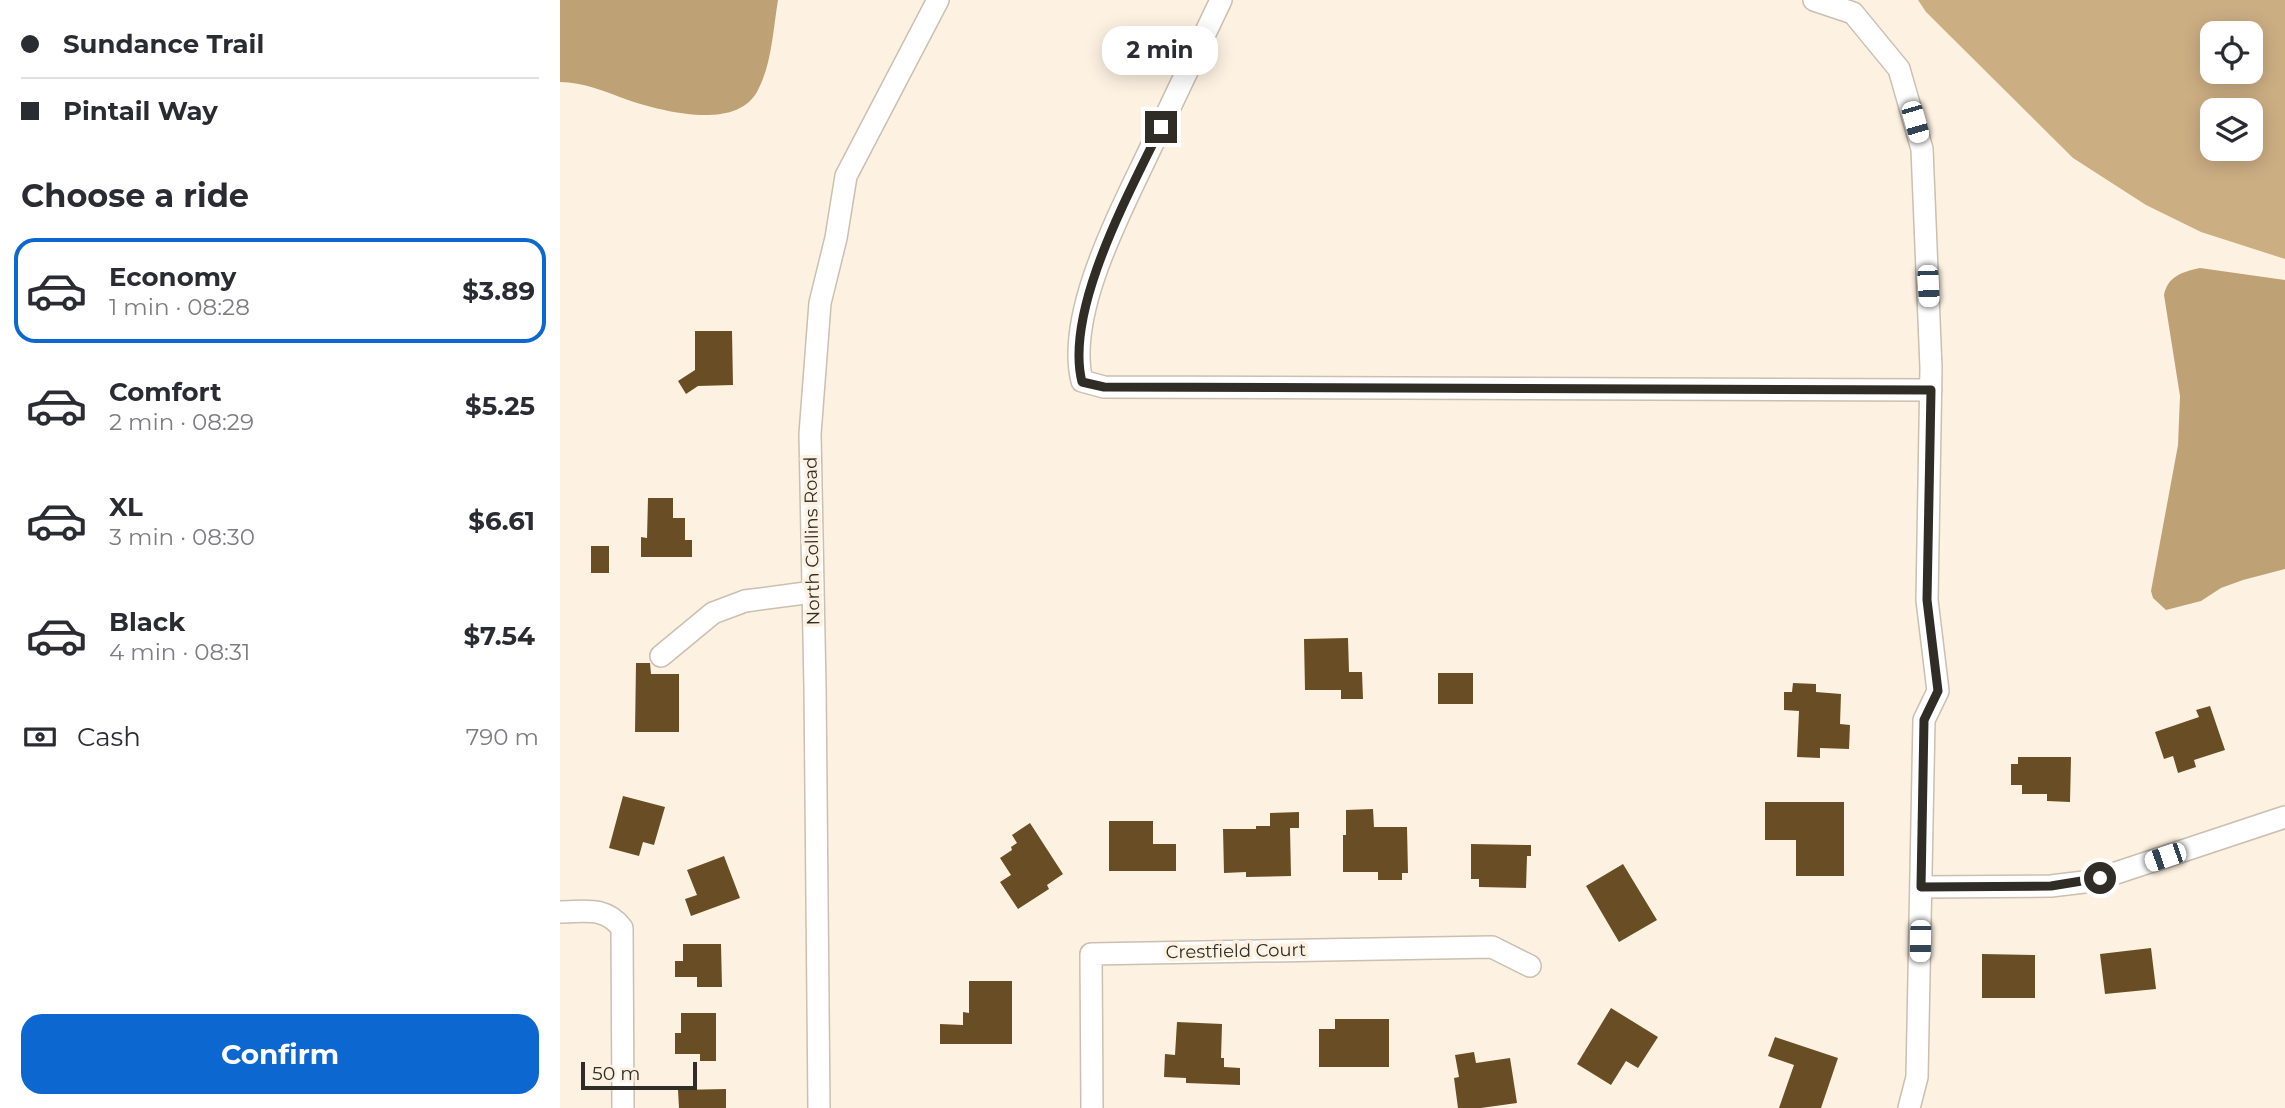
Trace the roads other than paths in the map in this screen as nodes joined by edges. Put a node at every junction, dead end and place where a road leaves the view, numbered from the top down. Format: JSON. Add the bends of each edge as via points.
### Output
{"nodes":[{"id":1,"x":937,"y":0,"type":"edge"},
{"id":2,"x":1221,"y":0,"type":"edge"},
{"id":3,"x":1814,"y":0,"type":"edge"},
{"id":4,"x":1931,"y":390,"type":"junction"},
{"id":5,"x":813,"y":592,"type":"junction"},
{"id":6,"x":661,"y":656,"type":"dead end"},
{"id":7,"x":2285,"y":817,"type":"edge"},
{"id":8,"x":1921,"y":887,"type":"junction"},
{"id":9,"x":560,"y":912,"type":"edge"},
{"id":10,"x":1530,"y":966,"type":"dead end"},
{"id":11,"x":623,"y":1108,"type":"edge"},
{"id":12,"x":819,"y":1108,"type":"edge"},
{"id":13,"x":1092,"y":1108,"type":"edge"},
{"id":14,"x":1909,"y":1108,"type":"edge"}],
"edges":[{"from":1,"to":5,"type":"street","name":"North Collins Road","via":[[846,176],[821,303],[812,408]]},
{"from":2,"to":4,"type":"street","via":[[1101,253],[1084,313],[1077,363],[1082,382],[1104,387]]},
{"from":3,"to":4,"type":"street","via":[[1853,13],[1899,69],[1922,149]]},
{"from":4,"to":8,"type":"street","via":[[1927,600],[1938,691],[1924,720]]},
{"from":5,"to":6,"type":"street","via":[[745,601],[713,613]]},
{"from":5,"to":12,"type":"street","name":"North Collins Road"},
{"from":7,"to":8,"type":"street","via":[[2084,882]]},
{"from":8,"to":14,"type":"street","via":[[1917,1077]]},
{"from":9,"to":11,"type":"street","via":[[602,912],[614,917],[622,928]]},
{"from":10,"to":13,"type":"street","name":"Crestfield Court","via":[[1492,947],[1091,954]]}]}
